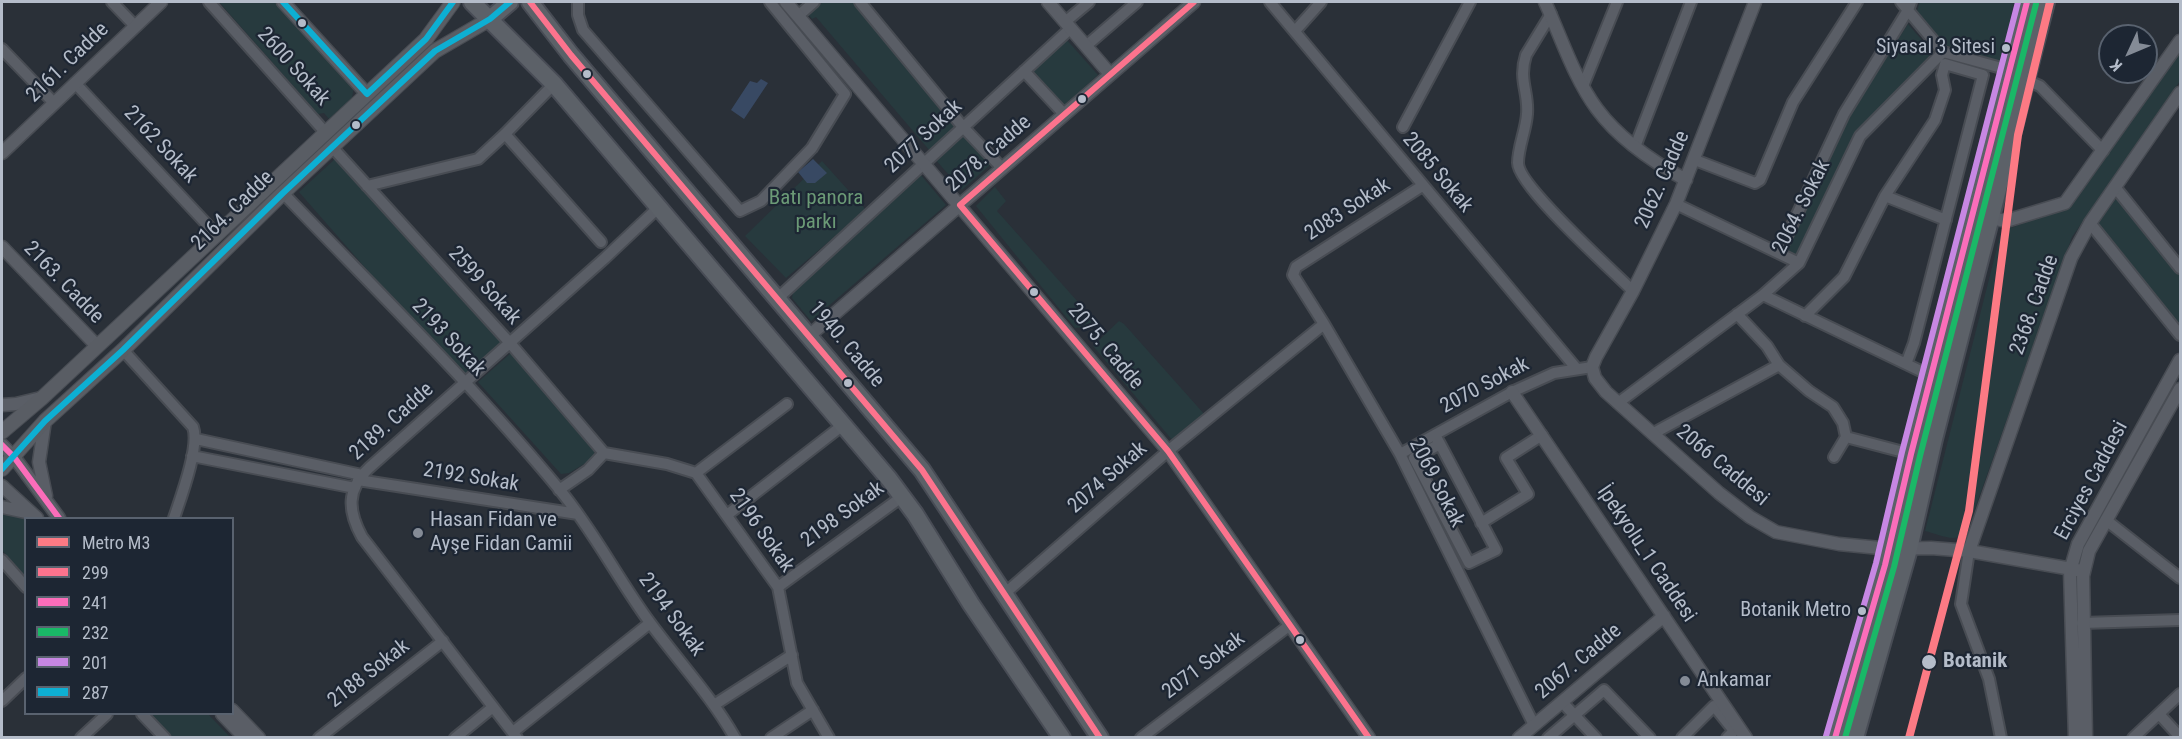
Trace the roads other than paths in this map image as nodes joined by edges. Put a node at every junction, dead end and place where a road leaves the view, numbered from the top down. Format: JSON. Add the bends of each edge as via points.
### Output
{"nodes":[{"id":1,"x":112,"y":2,"type":"edge"},
{"id":2,"x":161,"y":2,"type":"edge"},
{"id":3,"x":208,"y":2,"type":"edge"},
{"id":4,"x":283,"y":2,"type":"edge"},
{"id":5,"x":453,"y":2,"type":"edge"},
{"id":6,"x":472,"y":2,"type":"edge"},
{"id":7,"x":510,"y":2,"type":"edge"},
{"id":8,"x":530,"y":2,"type":"edge"},
{"id":9,"x":578,"y":2,"type":"edge"},
{"id":10,"x":770,"y":2,"type":"edge"},
{"id":11,"x":786,"y":2,"type":"edge"},
{"id":12,"x":814,"y":2,"type":"edge"},
{"id":13,"x":860,"y":2,"type":"edge"},
{"id":14,"x":1048,"y":2,"type":"edge"},
{"id":15,"x":1089,"y":2,"type":"edge"},
{"id":16,"x":1137,"y":2,"type":"edge"},
{"id":17,"x":1194,"y":2,"type":"edge"},
{"id":18,"x":1270,"y":2,"type":"edge"},
{"id":19,"x":1321,"y":2,"type":"edge"},
{"id":20,"x":1470,"y":2,"type":"edge"},
{"id":21,"x":1545,"y":2,"type":"edge"},
{"id":22,"x":1617,"y":2,"type":"edge"},
{"id":23,"x":1690,"y":2,"type":"edge"},
{"id":24,"x":1755,"y":2,"type":"edge"},
{"id":25,"x":1857,"y":2,"type":"edge"},
{"id":26,"x":2027,"y":2,"type":"edge"},
{"id":27,"x":2046,"y":2,"type":"edge"},
{"id":28,"x":1907,"y":4,"type":"edge"},
{"id":29,"x":1551,"y":14,"type":"junction"},
{"id":30,"x":798,"y":16,"type":"junction"},
{"id":31,"x":490,"y":19,"type":"junction"},
{"id":32,"x":1068,"y":25,"type":"junction"},
{"id":33,"x":135,"y":26,"type":"junction"},
{"id":34,"x":1294,"y":31,"type":"junction"},
{"id":35,"x":2181,"y":41,"type":"edge"},
{"id":36,"x":1086,"y":46,"type":"junction"},
{"id":37,"x":2,"y":49,"type":"edge"},
{"id":38,"x":1943,"y":52,"type":"junction"},
{"id":39,"x":2009,"y":70,"type":"junction"},
{"id":40,"x":1024,"y":71,"type":"junction"},
{"id":41,"x":1110,"y":74,"type":"junction"},
{"id":42,"x":2026,"y":80,"type":"junction"},
{"id":43,"x":75,"y":83,"type":"junction"},
{"id":44,"x":554,"y":84,"type":"junction"},
{"id":45,"x":1583,"y":86,"type":"junction"},
{"id":46,"x":2181,"y":93,"type":"edge"},
{"id":47,"x":367,"y":94,"type":"junction"},
{"id":48,"x":54,"y":103,"type":"junction"},
{"id":49,"x":1064,"y":114,"type":"junction"},
{"id":50,"x":963,"y":127,"type":"junction"},
{"id":51,"x":1403,"y":127,"type":"dead end"},
{"id":52,"x":325,"y":132,"type":"junction"},
{"id":53,"x":505,"y":134,"type":"junction"},
{"id":54,"x":332,"y":147,"type":"junction"},
{"id":55,"x":1635,"y":147,"type":"junction"},
{"id":56,"x":2103,"y":151,"type":"junction"},
{"id":57,"x":2,"y":153,"type":"edge"},
{"id":58,"x":1695,"y":160,"type":"junction"},
{"id":59,"x":924,"y":163,"type":"junction"},
{"id":60,"x":1002,"y":168,"type":"junction"},
{"id":61,"x":1686,"y":180,"type":"junction"},
{"id":62,"x":367,"y":186,"type":"junction"},
{"id":63,"x":1422,"y":186,"type":"junction"},
{"id":64,"x":2115,"y":187,"type":"junction"},
{"id":65,"x":283,"y":193,"type":"junction"},
{"id":66,"x":1884,"y":196,"type":"junction"},
{"id":67,"x":1676,"y":204,"type":"junction"},
{"id":68,"x":960,"y":205,"type":"junction"},
{"id":69,"x":659,"y":207,"type":"junction"},
{"id":70,"x":1991,"y":218,"type":"junction"},
{"id":71,"x":1946,"y":220,"type":"junction"},
{"id":72,"x":2090,"y":223,"type":"junction"},
{"id":73,"x":216,"y":234,"type":"junction"},
{"id":74,"x":601,"y":242,"type":"dead end"},
{"id":75,"x":2,"y":247,"type":"edge"},
{"id":76,"x":1779,"y":253,"type":"junction"},
{"id":77,"x":1799,"y":263,"type":"junction"},
{"id":78,"x":1296,"y":267,"type":"joint"},
{"id":79,"x":2181,"y":268,"type":"edge"},
{"id":80,"x":1633,"y":291,"type":"junction"},
{"id":81,"x":1763,"y":295,"type":"junction"},
{"id":82,"x":777,"y":299,"type":"junction"},
{"id":83,"x":1737,"y":314,"type":"junction"},
{"id":84,"x":1805,"y":316,"type":"junction"},
{"id":85,"x":1324,"y":324,"type":"junction"},
{"id":86,"x":2181,"y":335,"type":"edge"},
{"id":87,"x":809,"y":336,"type":"junction"},
{"id":88,"x":510,"y":343,"type":"junction"},
{"id":89,"x":97,"y":346,"type":"junction"},
{"id":90,"x":123,"y":350,"type":"junction"},
{"id":91,"x":2181,"y":360,"type":"edge"},
{"id":92,"x":1906,"y":364,"type":"junction"},
{"id":93,"x":1779,"y":365,"type":"junction"},
{"id":94,"x":1592,"y":367,"type":"junction"},
{"id":95,"x":1576,"y":368,"type":"junction"},
{"id":96,"x":1931,"y":376,"type":"junction"},
{"id":97,"x":464,"y":383,"type":"junction"},
{"id":98,"x":2181,"y":388,"type":"edge"},
{"id":99,"x":1512,"y":392,"type":"junction"},
{"id":100,"x":42,"y":398,"type":"junction"},
{"id":101,"x":1618,"y":403,"type":"junction"},
{"id":102,"x":787,"y":404,"type":"dead end"},
{"id":103,"x":2,"y":405,"type":"edge"},
{"id":104,"x":45,"y":421,"type":"junction"},
{"id":105,"x":843,"y":424,"type":"junction"},
{"id":106,"x":2,"y":432,"type":"edge"},
{"id":107,"x":1654,"y":433,"type":"junction"},
{"id":108,"x":1542,"y":435,"type":"junction"},
{"id":109,"x":1846,"y":437,"type":"junction"},
{"id":110,"x":196,"y":439,"type":"junction"},
{"id":111,"x":1437,"y":440,"type":"junction"},
{"id":112,"x":2,"y":445,"type":"edge"},
{"id":113,"x":1168,"y":451,"type":"junction"},
{"id":114,"x":604,"y":453,"type":"junction"},
{"id":115,"x":1400,"y":454,"type":"junction"},
{"id":116,"x":1911,"y":454,"type":"junction"},
{"id":117,"x":192,"y":456,"type":"junction"},
{"id":118,"x":14,"y":457,"type":"junction"},
{"id":119,"x":1834,"y":457,"type":"dead end"},
{"id":120,"x":2,"y":470,"type":"edge"},
{"id":121,"x":696,"y":473,"type":"junction"},
{"id":122,"x":358,"y":481,"type":"junction"},
{"id":123,"x":2,"y":486,"type":"edge"},
{"id":124,"x":559,"y":490,"type":"junction"},
{"id":125,"x":903,"y":496,"type":"junction"},
{"id":126,"x":2,"y":507,"type":"edge"},
{"id":127,"x":51,"y":508,"type":"junction"},
{"id":128,"x":578,"y":514,"type":"junction"},
{"id":129,"x":727,"y":515,"type":"junction"},
{"id":130,"x":34,"y":516,"type":"edge"},
{"id":131,"x":58,"y":517,"type":"edge"},
{"id":132,"x":175,"y":517,"type":"edge"},
{"id":133,"x":2106,"y":520,"type":"junction"},
{"id":134,"x":1481,"y":523,"type":"junction"},
{"id":135,"x":1890,"y":549,"type":"junction"},
{"id":136,"x":1909,"y":549,"type":"junction"},
{"id":137,"x":1969,"y":551,"type":"junction"},
{"id":138,"x":2,"y":560,"type":"edge"},
{"id":139,"x":2070,"y":568,"type":"junction"},
{"id":140,"x":2083,"y":571,"type":"junction"},
{"id":141,"x":2181,"y":578,"type":"edge"},
{"id":142,"x":24,"y":585,"type":"edge"},
{"id":143,"x":778,"y":587,"type":"junction"},
{"id":144,"x":1004,"y":595,"type":"junction"},
{"id":145,"x":1664,"y":616,"type":"junction"},
{"id":146,"x":2181,"y":620,"type":"edge"},
{"id":147,"x":650,"y":623,"type":"junction"},
{"id":148,"x":2082,"y":623,"type":"junction"},
{"id":149,"x":1290,"y":625,"type":"junction"},
{"id":150,"x":443,"y":641,"type":"junction"},
{"id":151,"x":792,"y":655,"type":"junction"},
{"id":152,"x":24,"y":680,"type":"edge"},
{"id":153,"x":2181,"y":694,"type":"edge"},
{"id":154,"x":2,"y":701,"type":"edge"},
{"id":155,"x":1562,"y":702,"type":"junction"},
{"id":156,"x":714,"y":705,"type":"junction"},
{"id":157,"x":493,"y":707,"type":"junction"},
{"id":158,"x":813,"y":710,"type":"junction"},
{"id":159,"x":234,"y":712,"type":"edge"},
{"id":160,"x":2159,"y":714,"type":"junction"},
{"id":161,"x":106,"y":715,"type":"edge"},
{"id":162,"x":143,"y":715,"type":"edge"},
{"id":163,"x":223,"y":715,"type":"edge"},
{"id":164,"x":1575,"y":715,"type":"junction"},
{"id":165,"x":1534,"y":725,"type":"junction"},
{"id":166,"x":515,"y":735,"type":"edge"},
{"id":167,"x":2181,"y":737,"type":"edge"},
{"id":168,"x":81,"y":738,"type":"edge"},
{"id":169,"x":165,"y":738,"type":"edge"},
{"id":170,"x":245,"y":738,"type":"edge"},
{"id":171,"x":259,"y":738,"type":"edge"},
{"id":172,"x":319,"y":738,"type":"edge"},
{"id":173,"x":455,"y":738,"type":"edge"},
{"id":174,"x":735,"y":738,"type":"edge"},
{"id":175,"x":771,"y":738,"type":"edge"},
{"id":176,"x":829,"y":738,"type":"edge"},
{"id":177,"x":1062,"y":738,"type":"edge"},
{"id":178,"x":1100,"y":738,"type":"edge"},
{"id":179,"x":1141,"y":738,"type":"edge"},
{"id":180,"x":1369,"y":738,"type":"edge"},
{"id":181,"x":1519,"y":738,"type":"edge"},
{"id":182,"x":1548,"y":738,"type":"edge"},
{"id":183,"x":1596,"y":738,"type":"edge"},
{"id":184,"x":1650,"y":738,"type":"edge"},
{"id":185,"x":1682,"y":738,"type":"edge"},
{"id":186,"x":1727,"y":738,"type":"edge"},
{"id":187,"x":1746,"y":738,"type":"edge"},
{"id":188,"x":1835,"y":738,"type":"edge"},
{"id":189,"x":1855,"y":738,"type":"edge"},
{"id":190,"x":2001,"y":738,"type":"edge"},
{"id":191,"x":2075,"y":738,"type":"edge"},
{"id":192,"x":2086,"y":738,"type":"edge"},
{"id":193,"x":2133,"y":738,"type":"edge"}],
"edges":[{"from":1,"to":33,"type":"street"},
{"from":2,"to":33,"type":"street","name":"2161. Cadde"},
{"from":3,"to":52,"type":"street","name":"2600 Sokak"},
{"from":4,"to":47,"type":"street"},
{"from":5,"to":47,"type":"main road","name":"2164. Cadde","via":[[426,39]]},
{"from":6,"to":31,"type":"main road"},
{"from":7,"to":31,"type":"main road","name":"2164. Cadde"},
{"from":8,"to":82,"type":"main road","name":"1940. Cadde"},
{"from":9,"to":10,"type":"street","via":[[583,30],[740,211],[761,201],[812,148],[845,94]]},
{"from":11,"to":30,"type":"street","name":"2075. Cadde"},
{"from":12,"to":30,"type":"street"},
{"from":13,"to":50,"type":"street"},
{"from":14,"to":32,"type":"street"},
{"from":15,"to":32,"type":"street","name":"2077 Sokak"},
{"from":16,"to":36,"type":"street"},
{"from":17,"to":41,"type":"street","name":"2078. Cadde"},
{"from":18,"to":34,"type":"street","name":"2085 Sokak"},
{"from":19,"to":34,"type":"street"},
{"from":20,"to":51,"type":"street"},
{"from":21,"to":29,"type":"street"},
{"from":22,"to":45,"type":"street"},
{"from":23,"to":55,"type":"street"},
{"from":24,"to":58,"type":"street","name":"2062. Cadde"},
{"from":25,"to":58,"type":"street","via":[[1792,102],[1760,180],[1755,183]]},
{"from":26,"to":39,"type":"main road"},
{"from":27,"to":42,"type":"main road"},
{"from":28,"to":38,"type":"street"},
{"from":28,"to":76,"type":"street","via":[[1844,114]]},
{"from":29,"to":45,"type":"street"},
{"from":29,"to":80,"type":"street","via":[[1523,63],[1527,114],[1517,165],[1544,203]]},
{"from":30,"to":59,"type":"street","name":"2075. Cadde"},
{"from":31,"to":44,"type":"main road"},
{"from":31,"to":54,"type":"main road","name":"2164. Cadde","via":[[435,51]]},
{"from":32,"to":36,"type":"street"},
{"from":32,"to":40,"type":"street","name":"2077 Sokak"},
{"from":33,"to":43,"type":"street","name":"2161. Cadde"},
{"from":34,"to":63,"type":"street","name":"2085 Sokak"},
{"from":35,"to":56,"type":"street"},
{"from":36,"to":41,"type":"street"},
{"from":37,"to":48,"type":"street"},
{"from":38,"to":39,"type":"street"},
{"from":38,"to":77,"type":"street","name":"2064. Sokak","via":[[1860,136]]},
{"from":39,"to":96,"type":"main road"},
{"from":40,"to":49,"type":"street"},
{"from":40,"to":50,"type":"street","name":"2077 Sokak"},
{"from":41,"to":49,"type":"street","name":"2078. Cadde"},
{"from":42,"to":56,"type":"street","via":[[2040,86]]},
{"from":42,"to":70,"type":"main road"},
{"from":43,"to":48,"type":"street","name":"2161. Cadde"},
{"from":43,"to":73,"type":"street","name":"2162 Sokak"},
{"from":44,"to":53,"type":"street"},
{"from":44,"to":69,"type":"main road"},
{"from":45,"to":55,"type":"street","via":[[1610,125]]},
{"from":46,"to":64,"type":"street","name":"2368. Cadde"},
{"from":47,"to":52,"type":"main road","name":"2164. Cadde"},
{"from":48,"to":57,"type":"street","name":"2161. Cadde"},
{"from":49,"to":60,"type":"street","name":"2078. Cadde"},
{"from":50,"to":59,"type":"street","name":"2077 Sokak"},
{"from":50,"to":60,"type":"street"},
{"from":52,"to":73,"type":"main road","name":"2164. Cadde"},
{"from":53,"to":62,"type":"street","via":[[478,159]]},
{"from":53,"to":74,"type":"street"},
{"from":54,"to":62,"type":"street","name":"2599 Sokak"},
{"from":54,"to":65,"type":"main road","name":"2164. Cadde"},
{"from":55,"to":61,"type":"street"},
{"from":56,"to":70,"type":"street","via":[[2065,203],[2006,221]]},
{"from":58,"to":61,"type":"street","name":"2062. Cadde"},
{"from":59,"to":68,"type":"street","name":"2075. Cadde"},
{"from":59,"to":82,"type":"street","name":"2077 Sokak"},
{"from":60,"to":68,"type":"street","name":"2078. Cadde"},
{"from":61,"to":67,"type":"street","name":"2062. Cadde"},
{"from":62,"to":88,"type":"street","name":"2599 Sokak"},
{"from":63,"to":78,"type":"street","name":"2083 Sokak"},
{"from":63,"to":95,"type":"street","name":"2085 Sokak"},
{"from":64,"to":72,"type":"street","name":"2368. Cadde"},
{"from":64,"to":79,"type":"street"},
{"from":65,"to":90,"type":"main road","name":"2164. Cadde"},
{"from":65,"to":97,"type":"street","name":"2193 Sokak"},
{"from":66,"to":71,"type":"street"},
{"from":66,"to":71,"type":"street","via":[[1935,120],[1945,90],[1945,64],[1983,75]]},
{"from":66,"to":84,"type":"street","via":[[1844,277]]},
{"from":67,"to":76,"type":"street"},
{"from":67,"to":80,"type":"street","name":"2062. Cadde"},
{"from":68,"to":87,"type":"street","name":"2078. Cadde"},
{"from":68,"to":113,"type":"street","name":"2075. Cadde"},
{"from":69,"to":88,"type":"street","name":"2189. Cadde"},
{"from":69,"to":105,"type":"main road"},
{"from":70,"to":136,"type":"main road"},
{"from":71,"to":92,"type":"street"},
{"from":72,"to":86,"type":"street"},
{"from":72,"to":137,"type":"street","name":"2368. Cadde","via":[[2066,273]]},
{"from":73,"to":89,"type":"main road","name":"2164. Cadde"},
{"from":75,"to":89,"type":"street","name":"2163. Cadde"},
{"from":76,"to":77,"type":"street"},
{"from":77,"to":81,"type":"street","name":"2064. Sokak"},
{"from":78,"to":85,"type":"street","name":"2069 Sokak","via":[[1293,275]]},
{"from":80,"to":94,"type":"street","name":"2062. Cadde"},
{"from":81,"to":83,"type":"street","name":"2064. Sokak"},
{"from":81,"to":84,"type":"street"},
{"from":82,"to":87,"type":"main road","name":"1940. Cadde"},
{"from":83,"to":93,"type":"street"},
{"from":83,"to":101,"type":"street","name":"2064. Sokak"},
{"from":84,"to":92,"type":"street"},
{"from":85,"to":113,"type":"street","name":"2074 Sokak"},
{"from":85,"to":115,"type":"street","name":"2069 Sokak"},
{"from":87,"to":144,"type":"main road","name":"1940. Cadde","via":[[922,470]]},
{"from":88,"to":97,"type":"street","name":"2189. Cadde"},
{"from":88,"to":114,"type":"street","name":"2599 Sokak"},
{"from":89,"to":100,"type":"main road","name":"2164. Cadde"},
{"from":90,"to":104,"type":"main road","name":"2164. Cadde"},
{"from":90,"to":110,"type":"street","via":[[193,427]]},
{"from":91,"to":139,"type":"street","name":"Erciyes Caddesi","via":[[2078,544]]},
{"from":92,"to":96,"type":"street"},
{"from":93,"to":107,"type":"street"},
{"from":93,"to":109,"type":"street","via":[[1833,407]]},
{"from":94,"to":95,"type":"street","name":"2070 Sokak"},
{"from":94,"to":101,"type":"street","name":"2066 Caddesi","via":[[1601,387]]},
{"from":95,"to":99,"type":"street","name":"2070 Sokak","via":[[1554,373]]},
{"from":96,"to":116,"type":"main road"},
{"from":97,"to":122,"type":"street","name":"2189. Cadde"},
{"from":97,"to":124,"type":"street","name":"2193 Sokak"},
{"from":98,"to":133,"type":"street","name":"Erciyes Caddesi"},
{"from":99,"to":108,"type":"street","name":"İpekyolu_1 Caddesi"},
{"from":99,"to":111,"type":"street","name":"2070 Sokak"},
{"from":100,"to":103,"type":"street"},
{"from":100,"to":106,"type":"main road","name":"2164. Cadde"},
{"from":101,"to":107,"type":"street","name":"2066 Caddesi"},
{"from":102,"to":121,"type":"street"},
{"from":104,"to":118,"type":"main road","name":"2164. Cadde"},
{"from":104,"to":127,"type":"street","via":[[39,462]]},
{"from":105,"to":125,"type":"main road"},
{"from":105,"to":129,"type":"street"},
{"from":107,"to":135,"type":"street","name":"2066 Caddesi","via":[[1719,493],[1776,532]]},
{"from":108,"to":134,"type":"street","via":[[1506,458],[1528,494]]},
{"from":108,"to":145,"type":"street","name":"İpekyolu_1 Caddesi"},
{"from":109,"to":116,"type":"street"},
{"from":109,"to":119,"type":"street"},
{"from":110,"to":117,"type":"street"},
{"from":110,"to":122,"type":"street","name":"2192 Sokak"},
{"from":111,"to":115,"type":"street","name":"2070 Sokak"},
{"from":111,"to":134,"type":"street"},
{"from":111,"to":134,"type":"street","via":[[1414,458],[1469,563],[1496,550]]},
{"from":112,"to":118,"type":"street"},
{"from":113,"to":144,"type":"street","name":"2074 Sokak"},
{"from":113,"to":149,"type":"street","name":"2075. Cadde"},
{"from":114,"to":121,"type":"street"},
{"from":114,"to":124,"type":"street"},
{"from":115,"to":165,"type":"street","name":"2069 Sokak"},
{"from":116,"to":135,"type":"main road"},
{"from":117,"to":122,"type":"street","name":"2192 Sokak"},
{"from":117,"to":132,"type":"street"},
{"from":118,"to":120,"type":"main road","name":"2164. Cadde"},
{"from":118,"to":127,"type":"street"},
{"from":121,"to":129,"type":"street","name":"2196 Sokak"},
{"from":122,"to":128,"type":"street","name":"2192 Sokak"},
{"from":122,"to":150,"type":"street","name":"2189. Cadde","via":[[351,506],[362,537]]},
{"from":123,"to":130,"type":"street"},
{"from":124,"to":128,"type":"street","name":"2193 Sokak"},
{"from":125,"to":143,"type":"street","name":"2198 Sokak"},
{"from":125,"to":177,"type":"main road"},
{"from":126,"to":130,"type":"street"},
{"from":127,"to":131,"type":"street"},
{"from":128,"to":147,"type":"street","name":"2194 Sokak"},
{"from":129,"to":143,"type":"street","name":"2196 Sokak"},
{"from":133,"to":140,"type":"street","name":"Erciyes Caddesi"},
{"from":133,"to":141,"type":"street"},
{"from":135,"to":136,"type":"street","name":"2066 Caddesi"},
{"from":135,"to":188,"type":"main road"},
{"from":136,"to":137,"type":"street","name":"2066 Caddesi"},
{"from":136,"to":189,"type":"main road"},
{"from":137,"to":139,"type":"street","name":"2066 Caddesi"},
{"from":137,"to":190,"type":"street","via":[[1961,604],[1989,679]]},
{"from":138,"to":142,"type":"street"},
{"from":139,"to":140,"type":"street","name":"2066 Caddesi"},
{"from":139,"to":191,"type":"street","name":"Erciyes Caddesi"},
{"from":140,"to":148,"type":"street","name":"Erciyes Caddesi"},
{"from":143,"to":151,"type":"street","name":"2196 Sokak"},
{"from":144,"to":178,"type":"main road","name":"1940. Cadde"},
{"from":145,"to":155,"type":"street","name":"2067. Cadde"},
{"from":145,"to":187,"type":"street","name":"İpekyolu_1 Caddesi"},
{"from":146,"to":148,"type":"street"},
{"from":147,"to":156,"type":"street","name":"2194 Sokak"},
{"from":147,"to":166,"type":"street"},
{"from":148,"to":192,"type":"street","name":"Erciyes Caddesi"},
{"from":149,"to":179,"type":"street","name":"2071 Sokak"},
{"from":149,"to":180,"type":"street","name":"2075. Cadde"},
{"from":150,"to":157,"type":"street","name":"2189. Cadde"},
{"from":150,"to":172,"type":"street","name":"2188 Sokak"},
{"from":151,"to":156,"type":"street"},
{"from":151,"to":158,"type":"street","name":"2196 Sokak","via":[[797,683]]},
{"from":152,"to":154,"type":"street"},
{"from":153,"to":160,"type":"street"},
{"from":155,"to":164,"type":"street"},
{"from":155,"to":165,"type":"street","name":"2067. Cadde"},
{"from":156,"to":174,"type":"street","name":"2194 Sokak"},
{"from":157,"to":166,"type":"street","name":"2189. Cadde"},
{"from":157,"to":173,"type":"street"},
{"from":158,"to":175,"type":"street"},
{"from":158,"to":176,"type":"street","name":"2196 Sokak"},
{"from":159,"to":171,"type":"street"},
{"from":160,"to":167,"type":"street"},
{"from":160,"to":193,"type":"street"},
{"from":161,"to":168,"type":"street"},
{"from":162,"to":169,"type":"street"},
{"from":163,"to":170,"type":"street"},
{"from":164,"to":182,"type":"street"},
{"from":164,"to":183,"type":"street"},
{"from":164,"to":184,"type":"street","via":[[1604,690]]},
{"from":165,"to":181,"type":"street","name":"2067. Cadde"},
{"from":185,"to":186,"type":"street","via":[[1714,706],[1734,731]]}]}
